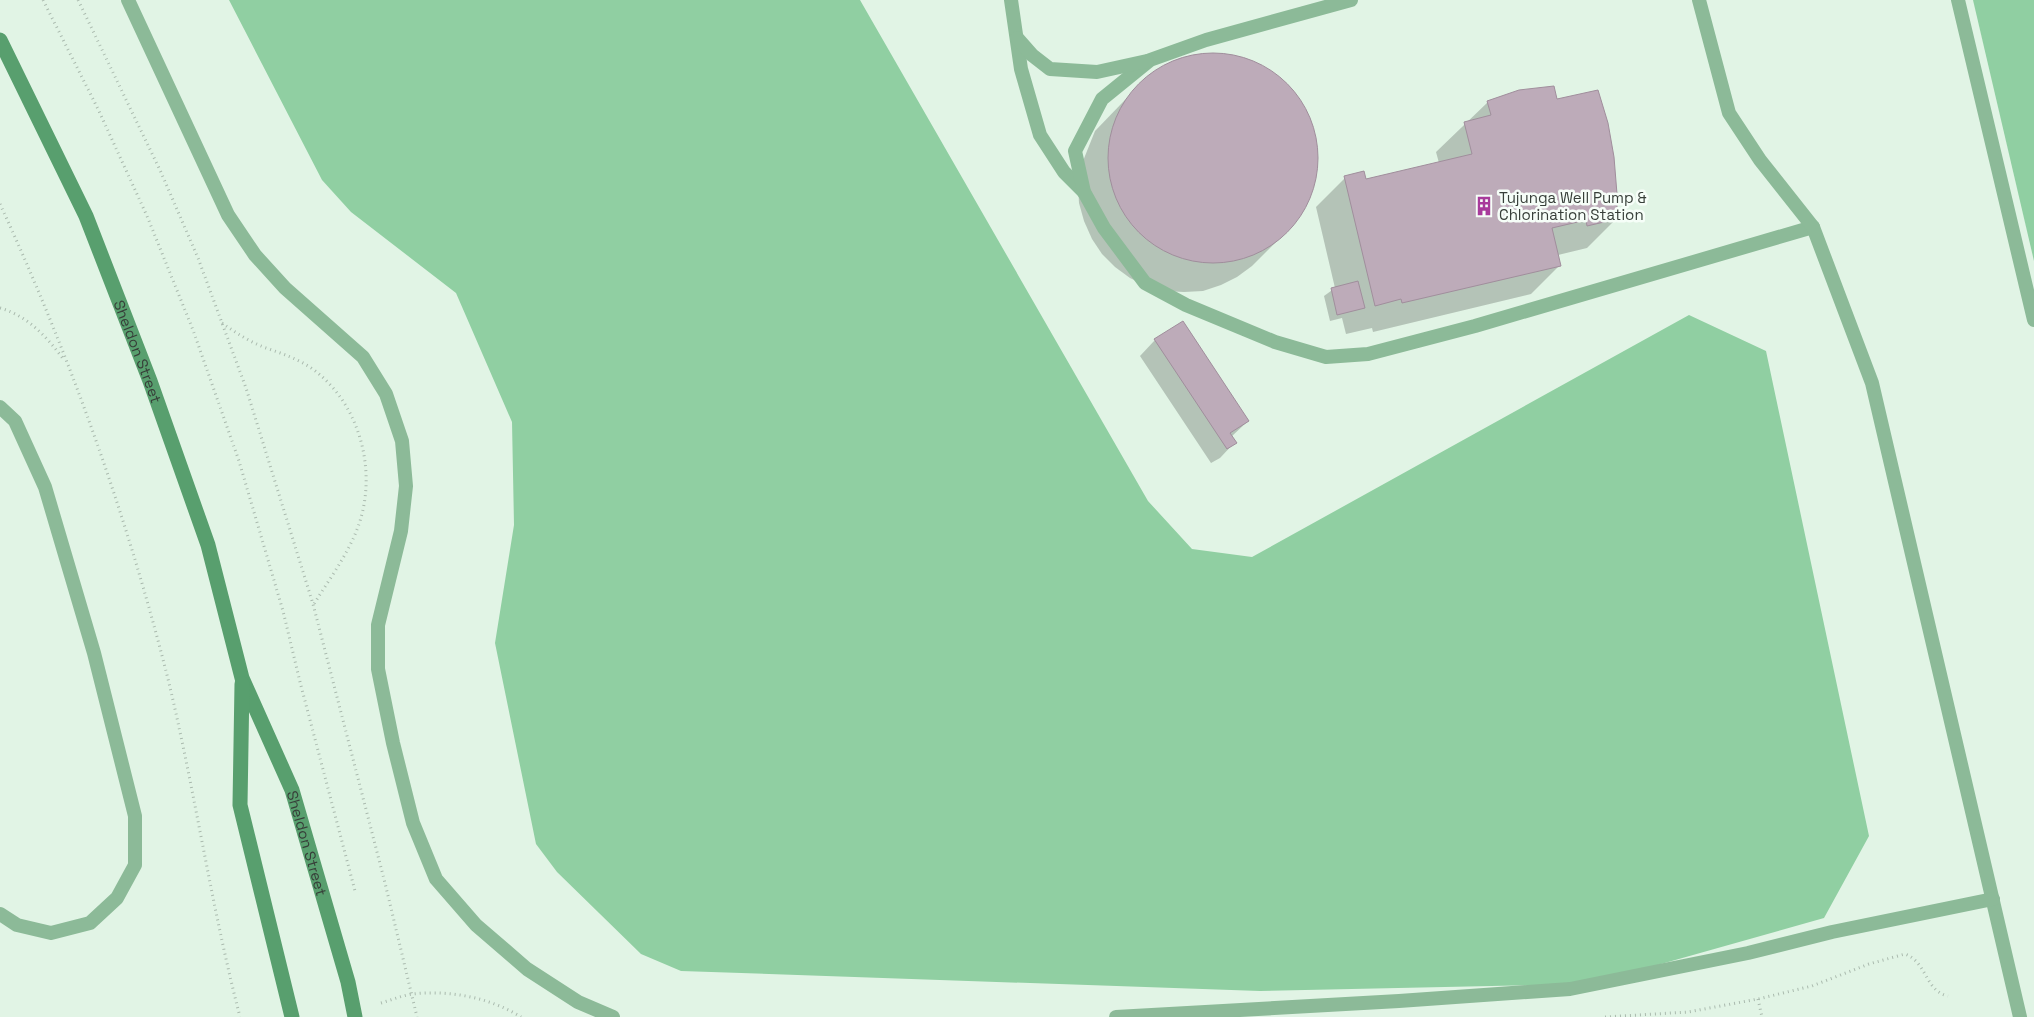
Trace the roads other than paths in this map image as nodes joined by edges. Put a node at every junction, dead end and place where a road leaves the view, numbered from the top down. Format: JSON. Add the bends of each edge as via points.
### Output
{"nodes":[{"id":1,"x":128,"y":0,"type":"edge"},
{"id":2,"x":1011,"y":0,"type":"edge"},
{"id":3,"x":1351,"y":0,"type":"edge"},
{"id":4,"x":1699,"y":0,"type":"edge"},
{"id":5,"x":1958,"y":0,"type":"edge"},
{"id":6,"x":1017,"y":37,"type":"junction"},
{"id":7,"x":0,"y":40,"type":"edge"},
{"id":8,"x":1150,"y":60,"type":"junction"},
{"id":9,"x":1084,"y":192,"type":"junction"},
{"id":10,"x":1813,"y":227,"type":"junction"},
{"id":11,"x":2034,"y":320,"type":"edge"},
{"id":12,"x":0,"y":407,"type":"edge"},
{"id":13,"x":242,"y":678,"type":"junction"},
{"id":14,"x":1992,"y":899,"type":"junction"},
{"id":15,"x":0,"y":914,"type":"edge"},
{"id":16,"x":292,"y":1017,"type":"edge"},
{"id":17,"x":355,"y":1017,"type":"edge"},
{"id":18,"x":613,"y":1017,"type":"edge"},
{"id":19,"x":1116,"y":1017,"type":"edge"},
{"id":20,"x":2020,"y":1017,"type":"edge"}],
"edges":[{"from":1,"to":18,"type":"lane","via":[[228,215],[255,255],[285,288],[363,357],[386,394],[402,441],[406,486],[401,531],[378,625],[378,669],[413,823],[436,879],[476,925],[527,969],[578,1002]]},
{"from":2,"to":6,"type":"lane"},
{"from":3,"to":8,"type":"lane","via":[[1206,40]]},
{"from":4,"to":10,"type":"lane","via":[[1729,114],[1760,160]]},
{"from":5,"to":11,"type":"lane"},
{"from":6,"to":8,"type":"lane","via":[[1050,69],[1097,72]]},
{"from":6,"to":9,"type":"lane","via":[[1021,69],[1040,135],[1064,172]]},
{"from":7,"to":13,"type":"main road","name":"Sheldon Street","via":[[86,216],[150,381],[208,545]]},
{"from":8,"to":9,"type":"lane","via":[[1102,99],[1075,150]]},
{"from":9,"to":10,"type":"lane","via":[[1104,228],[1146,283],[1186,305],[1266,338],[1326,357],[1368,354],[1476,326]]},
{"from":10,"to":14,"type":"lane","via":[[1872,383]]},
{"from":12,"to":15,"type":"lane","via":[[15,422],[48,496],[94,653],[135,816],[135,865],[117,898],[90,923],[51,933],[17,925]]},
{"from":13,"to":16,"type":"main road","name":"Sheldon Street","via":[[240,805]]},
{"from":13,"to":17,"type":"main road","name":"Sheldon Street","via":[[292,790],[348,982]]},
{"from":14,"to":19,"type":"lane","via":[[1570,989]]},
{"from":14,"to":20,"type":"lane"}]}
